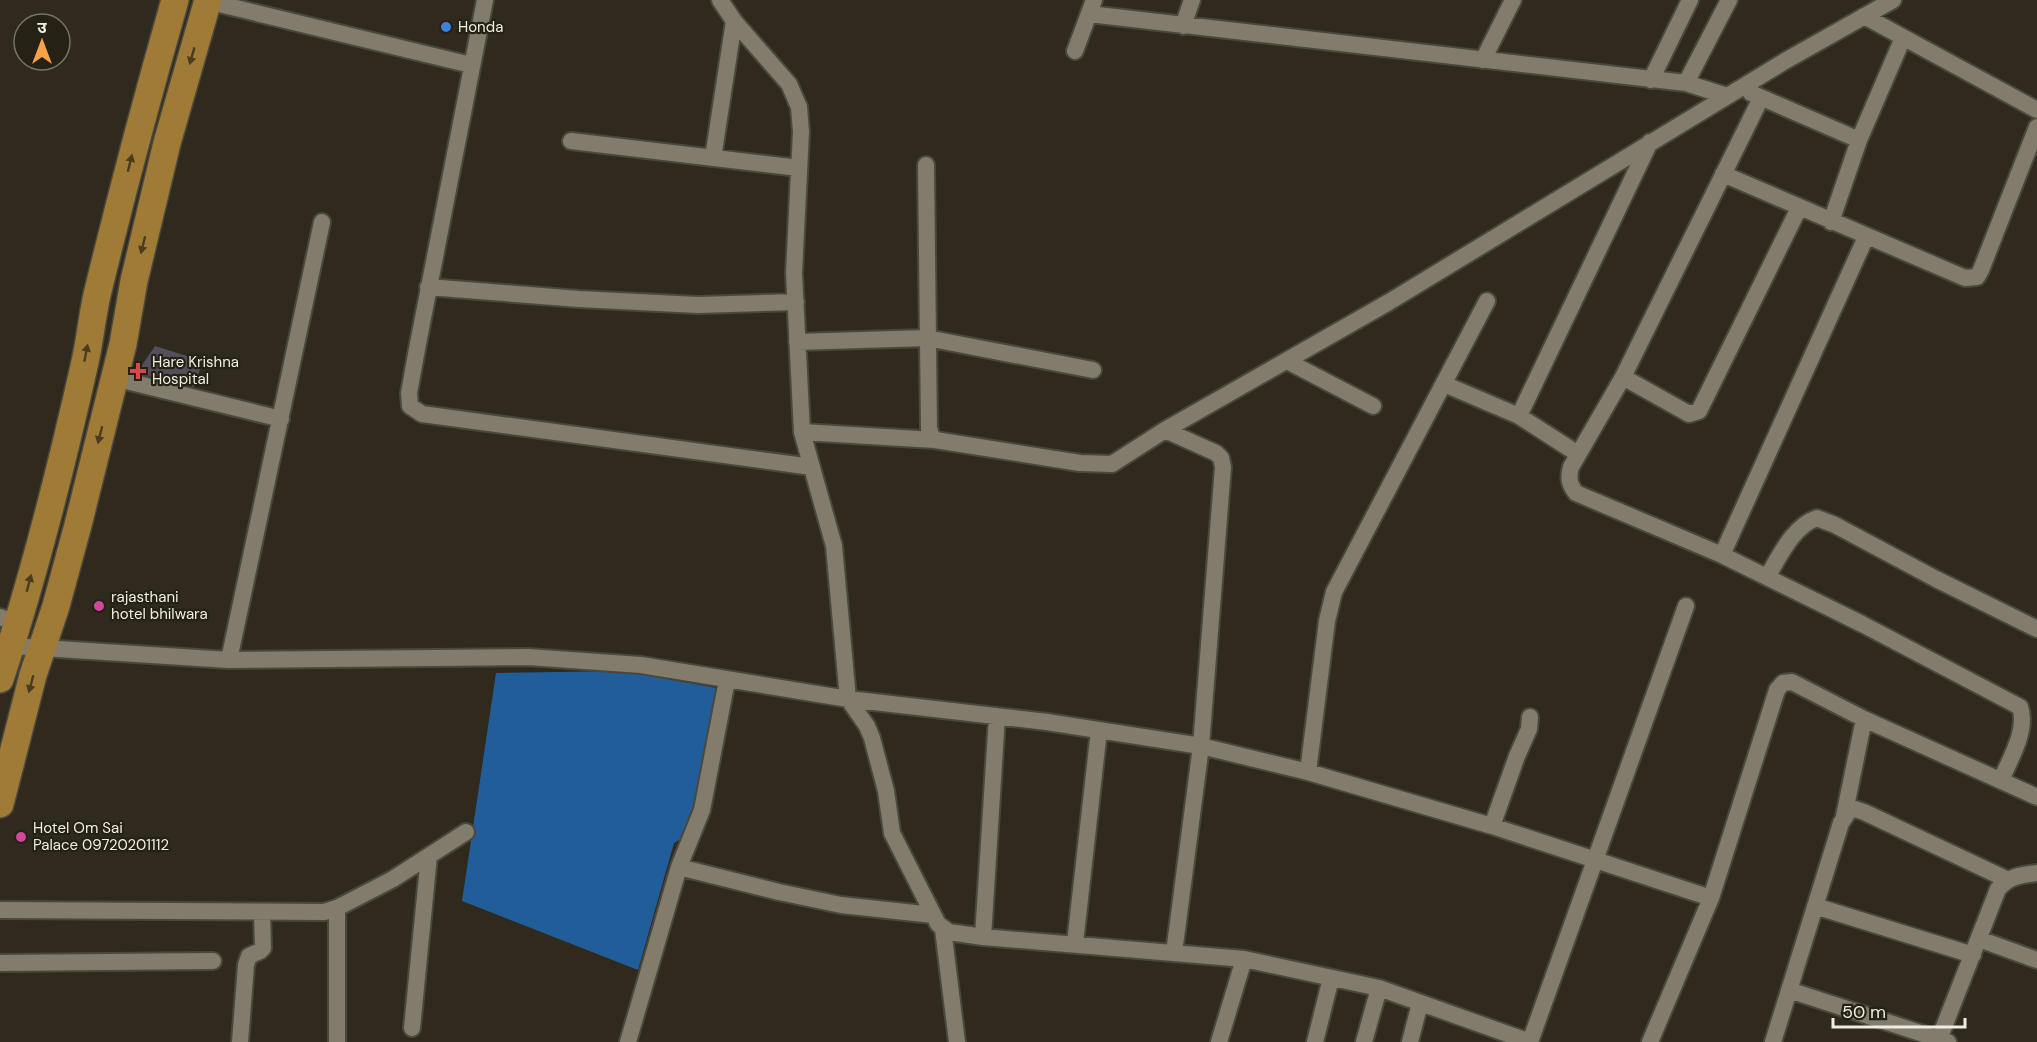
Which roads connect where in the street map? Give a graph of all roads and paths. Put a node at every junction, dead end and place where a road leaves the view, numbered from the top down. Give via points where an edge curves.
1 (175, 0) edge
2 (207, 0) edge
3 (485, 0) edge
4 (720, 0) edge
5 (1192, 0) edge
6 (1513, 0) edge
7 (1690, 0) edge
8 (1729, 0) edge
9 (1893, 0) edge
10 (1091, 7) edge
11 (1864, 16) junction
12 (734, 21) junction
13 (1183, 26) junction
14 (1903, 38) junction
15 (1075, 51) dead end
16 (1484, 60) junction
17 (471, 65) junction
18 (1651, 80) junction
19 (1686, 83) junction
20 (1733, 92) junction
21 (1761, 98) junction
22 (2037, 110) edge
23 (2037, 127) edge
24 (1859, 140) junction
25 (571, 141) dead end
26 (1650, 142) junction
27 (713, 158) junction
28 (926, 165) dead end
29 (799, 168) junction
30 (1723, 174) junction
31 (1800, 208) junction
32 (322, 222) dead end
33 (1831, 222) junction
34 (1866, 237) junction
35 (428, 287) junction
36 (1487, 301) dead end
37 (796, 302) junction
38 (927, 338) junction
39 (797, 342) junction
40 (1287, 361) junction
41 (1093, 370) dead end
42 (1623, 377) junction
43 (114, 378) junction
44 (1444, 384) junction
45 (1374, 406) dead end
46 (1519, 416) junction
47 (280, 419) junction
48 (1165, 430) junction
49 (802, 432) junction
50 (936, 440) junction
51 (1578, 454) junction
52 (812, 467) junction
53 (1722, 555) junction
54 (1767, 577) junction
55 (1686, 606) dead end
56 (10, 629) edge
57 (2037, 629) edge
58 (42, 649) junction
59 (230, 660) junction
60 (0, 679) edge
61 (727, 680) junction
62 (848, 699) junction
63 (997, 716) junction
64 (1530, 717) dead end
65 (1864, 719) junction
66 (1100, 730) junction
67 (1201, 746) junction
68 (1308, 772) junction
69 (2001, 780) junction
70 (2037, 797) edge
71 (0, 804) edge
72 (1844, 816) junction
73 (1492, 826) junction
74 (466, 832) dead end
75 (429, 856) junction
76 (1595, 860) junction
77 (679, 867) junction
78 (2037, 873) edge
79 (2006, 879) junction
80 (1711, 898) junction
81 (1815, 906) junction
82 (337, 908) junction
83 (0, 910) edge
84 (262, 912) junction
85 (938, 922) junction
86 (983, 937) junction
87 (1979, 939) junction
88 (1075, 943) junction
89 (1174, 953) junction
90 (1973, 955) junction
91 (1244, 959) junction
92 (2037, 960) edge
93 (213, 961) dead end
94 (0, 963) edge
95 (1331, 978) junction
96 (1379, 988) junction
97 (1789, 990) junction
98 (1420, 1003) junction
99 (412, 1028) dead end
100 (1942, 1041) edge
101 (240, 1042) edge
102 (337, 1042) edge
103 (628, 1042) edge
104 (957, 1042) edge
105 (1219, 1042) edge
106 (1315, 1042) edge
107 (1364, 1042) edge
108 (1410, 1042) edge
109 (1530, 1042) edge
110 (1650, 1042) edge
111 (1773, 1042) edge

56 -> 1 highway via 40,543 130,161
2 - 17 street
2 -> 43 highway via 167,143
3 - 17 street
4 - 12 street
5 - 13 street
6 - 16 street
7 - 18 street
8 - 19 street
9 - 11 street
10 - 13 street
10 - 15 street
11 - 14 street
11 - 20 street
12 - 27 street
12 - 29 street via 789,84 799,107
13 - 16 street
14 - 22 street
14 - 24 street
16 - 18 street
17 - 35 street
18 - 19 street
19 - 20 street
20 - 21 street
20 - 26 street
21 - 24 street
21 - 30 street
23 - 34 street via 1977,278 1965,278
24 - 33 street
25 - 27 street
26 - 40 street
26 - 46 street
27 - 29 street
28 - 38 street
29 - 37 street
30 - 31 street
30 - 42 street
31 - 33 street
31 - 42 street via 1699,411 1689,414
32 - 47 street
33 - 34 street
34 - 53 street
35 - 37 street via 698,305
35 - 52 street via 409,393 410,406 422,414
36 - 44 street
37 - 39 street
38 - 39 street
38 - 41 street
38 - 50 street via 929,428
39 - 49 street
40 - 45 street
40 - 48 street
42 - 51 street
43 - 47 street
43 -> 58 highway
44 - 46 street
44 - 68 street via 1334,592
46 - 51 street
47 - 59 street
48 - 50 street via 1104,465
48 - 67 street via 1216,453 1223,467
49 - 50 street
49 - 52 street
51 - 53 street via 1569,476 1576,492
52 - 62 street via 834,546
53 - 54 street
54 - 57 street via 1791,538 1808,521 1817,518
54 - 69 street via 2019,707 2022,724
55 - 76 street
56 - 58 street
56 - 60 highway
58 - 59 street
58 -> 71 highway
59 - 61 street via 528,657 641,665
61 - 62 street
61 - 77 street via 702,810
62 - 63 street
62 - 85 street via 872,738 892,832
63 - 66 street
63 - 86 street
64 - 73 street via 1529,729
65 - 69 street
65 - 72 street
65 - 80 street via 1792,682 1783,683 1777,690
66 - 67 street
66 - 88 street
67 - 68 street
67 - 89 street
68 - 73 street
69 - 70 street
72 - 79 street via 1855,809 1864,812
72 - 81 street
73 - 76 street
74 - 75 street
75 - 82 street
75 - 99 street
76 - 80 street
76 - 109 street
77 - 85 street via 778,892
77 - 103 street
78 - 79 street
79 - 87 street via 1998,889
80 - 110 street
81 - 90 street
81 - 97 street
82 - 84 street via 324,912
82 - 102 street
83 - 84 street
84 - 101 street via 263,948 249,956 246,965
85 - 86 street
85 - 104 street
86 - 88 street
87 - 90 street
87 - 92 street
88 - 89 street
89 - 91 street
90 - 100 street
91 - 95 street
91 - 105 street
93 - 94 street
95 - 96 street
95 - 106 street
96 - 98 street
96 - 107 street
97 - 100 street
97 - 111 street
98 - 108 street
98 - 109 street

